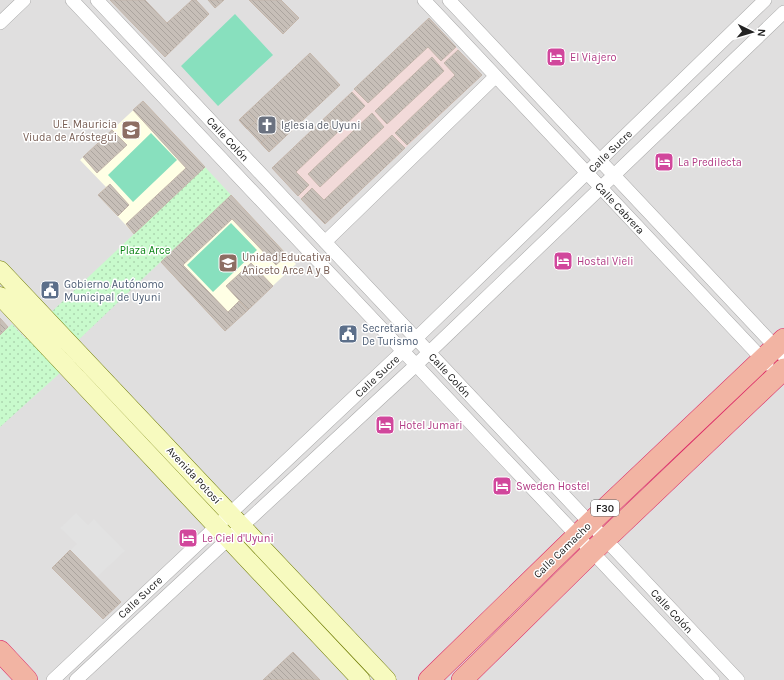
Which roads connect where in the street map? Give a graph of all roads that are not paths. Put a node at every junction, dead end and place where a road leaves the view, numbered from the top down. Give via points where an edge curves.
1 (24, 0) edge
2 (72, 0) edge
3 (97, 0) edge
4 (424, 0) edge
5 (449, 0) edge
6 (765, 0) edge
7 (770, 0) edge
8 (784, 13) edge
9 (0, 23) edge
10 (495, 77) junction
11 (601, 161) junction
12 (588, 174) junction
13 (614, 176) junction
14 (601, 188) junction
15 (325, 242) junction
16 (0, 270) edge
17 (0, 296) edge
18 (416, 339) junction
19 (777, 350) edge
20 (403, 351) junction
21 (429, 352) junction
22 (416, 365) junction
23 (782, 375) edge
24 (236, 519) junction
25 (583, 529) junction
26 (223, 532) junction
27 (599, 546) junction
28 (0, 651) edge
29 (27, 680) edge
30 (53, 680) edge
31 (76, 680) edge
32 (361, 680) edge
33 (387, 680) edge
34 (429, 680) edge
35 (462, 680) edge
36 (713, 680) edge
37 (738, 680) edge

1 - 9 street
2 - 20 street, Calle Colón
3 - 15 street, Calle Colón
4 - 10 street, Calle Cabrera
5 - 11 street, Calle Cabrera
6 - 11 street, Calle Sucre
7 - 8 street
8 - 13 street, Calle Sucre
10 - 12 street, Calle Cabrera
10 - 15 street
11 - 12 street, Calle Sucre
11 - 13 street, Calle Cabrera
12 - 14 street, Calle Cabrera
12 - 18 street, Calle Sucre
13 - 14 street, Calle Sucre
13 - 19 street, Calle Cabrera
14 - 19 street, Calle Cabrera
14 - 21 street, Calle Sucre
15 - 18 street, Calle Colón
16 - 24 main road, Avenida Potosí
17 - 26 main road, Avenida Potosí
18 - 20 street, Calle Sucre
18 - 21 street, Calle Colón
19 - 23 street, Calle Cabrera
19 - 25 highway, Calle Camacho / F30
20 - 22 street, Calle Colón
20 - 24 street, Calle Sucre
21 - 22 street, Calle Sucre
21 - 25 street, Calle Colón
22 - 24 street, Calle Sucre
22 - 25 street, Calle Colón
23 - 27 highway, Calle Camacho / F30
24 - 26 street, Calle Sucre
24 - 33 main road, Avenida Potosí
25 - 27 street, Calle Colón
25 - 27 street, Calle Colón
25 - 34 highway, Calle Camacho / F30
26 - 30 street, Calle Sucre
26 - 31 street, Calle Sucre
26 - 32 main road, Avenida Potosí
27 - 35 highway, Calle Camacho / F30
27 - 36 street, Calle Colón
27 - 37 street, Calle Colón
28 - 29 highway

